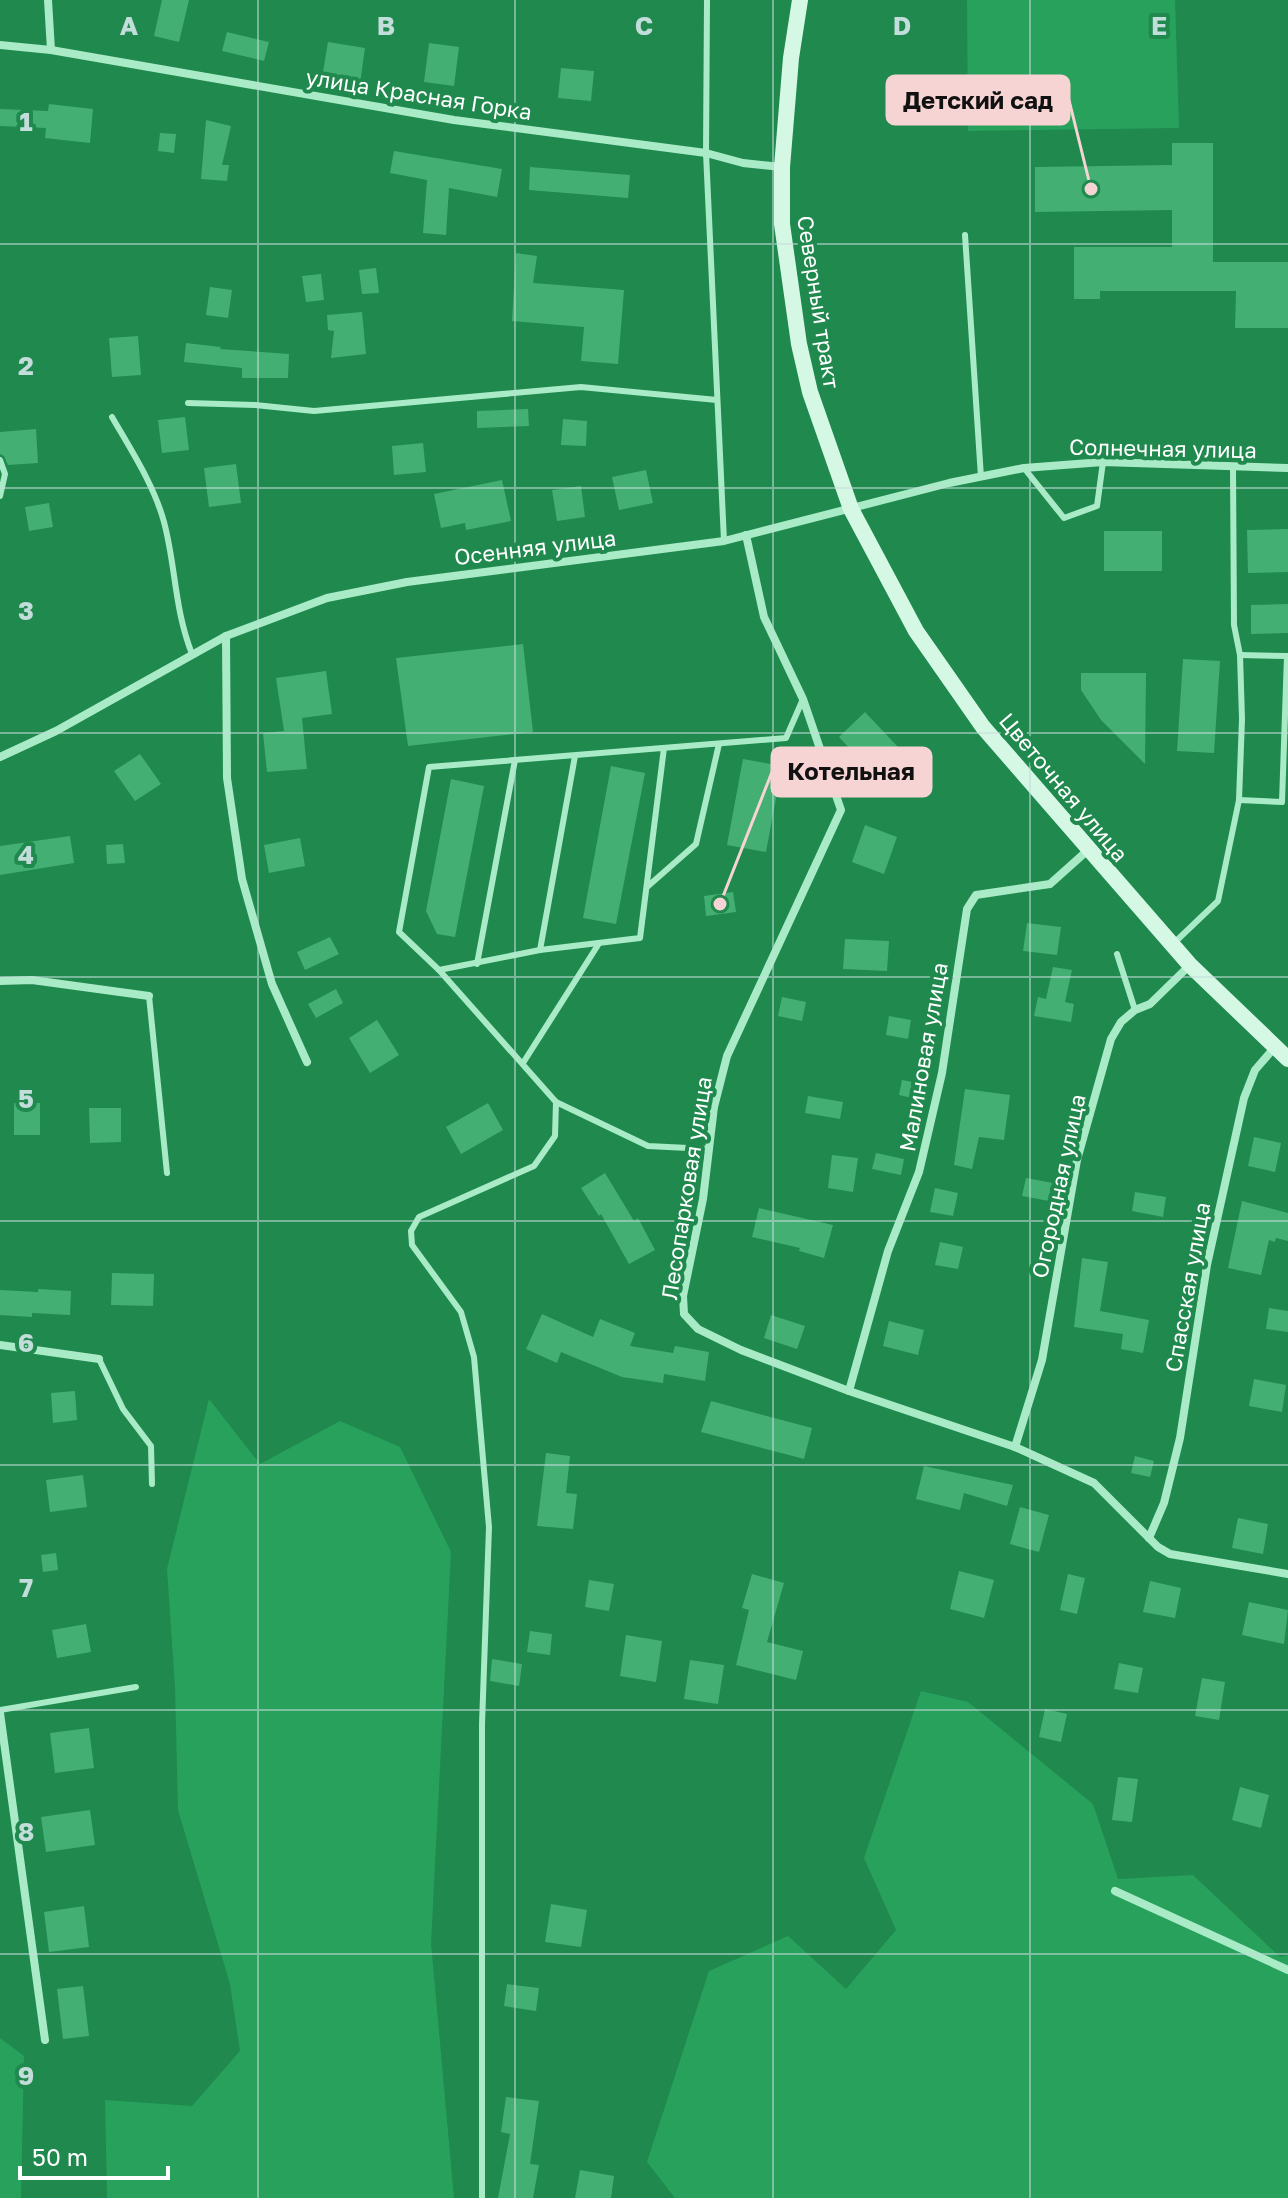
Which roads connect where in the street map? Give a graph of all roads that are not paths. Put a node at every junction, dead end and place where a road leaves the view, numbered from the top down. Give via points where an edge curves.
1 (48, 0) edge
2 (707, 0) edge
3 (800, 0) edge
4 (0, 45) edge
5 (51, 50) junction
6 (706, 153) junction
7 (782, 167) junction
8 (965, 235) dead end
9 (717, 400) junction
10 (188, 403) dead end
11 (112, 417) dead end
12 (0, 460) edge
13 (1103, 462) junction
14 (1024, 468) junction
15 (1233, 468) junction
16 (1288, 468) edge
17 (981, 477) junction
18 (0, 496) edge
19 (851, 509) junction
20 (746, 535) junction
21 (724, 541) junction
22 (226, 636) junction
23 (192, 654) junction
24 (1240, 655) junction
25 (1288, 656) edge
26 (803, 699) junction
27 (719, 744) junction
28 (664, 748) junction
29 (575, 756) junction
30 (0, 757) edge
31 (515, 760) junction
32 (1239, 800) junction
33 (1088, 850) junction
34 (647, 887) junction
35 (598, 945) junction
36 (1172, 945) junction
37 (540, 950) junction
38 (1117, 954) dead end
39 (477, 964) junction
40 (1190, 965) junction
41 (439, 970) junction
42 (0, 981) edge
43 (149, 996) joint
44 (1135, 1010) junction
45 (1274, 1048) junction
46 (1288, 1059) edge
47 (307, 1062) dead end
48 (523, 1063) junction
49 (556, 1102) junction
50 (708, 1149) junction
51 (167, 1173) dead end
52 (0, 1345) edge
53 (99, 1359) joint
54 (849, 1391) junction
55 (1015, 1447) junction
56 (152, 1484) dead end
57 (1149, 1538) junction
58 (1288, 1574) edge
59 (136, 1687) dead end
60 (0, 1712) edge
61 (1115, 1891) dead end
62 (1288, 1970) edge
63 (45, 2040) dead end
64 (482, 2198) edge

1 - 5 street
2 - 6 lane
3 - 7 main road, Северный тракт
4 - 5 street, улица Красная Горка
5 - 6 street, улица Красная Горка via 454,120
6 - 7 street, улица Красная Горка
6 - 9 lane
7 - 19 main road, Северный тракт via 782,224 799,344 825,440
8 - 17 lane
9 - 10 lane via 581,387 314,411
9 - 21 lane
11 - 23 lane via 163,521 181,626
12 - 18 lane via 5,474
13 - 14 street, Солнечная улица
13 - 14 lane via 1097,506 1064,518
13 - 15 street, Солнечная улица
14 - 17 street, Солнечная улица
15 - 16 street, Солнечная улица
15 - 24 lane via 1234,625
17 - 19 street, Солнечная улица
19 - 20 street, Осенняя улица
19 - 33 main road, Цветочная улица via 916,631 983,727
20 - 21 street, Осенняя улица
20 - 26 street, Лесопарковая улица via 764,617
21 - 22 street, Осенняя улица via 407,582 327,598
22 - 23 street, Осенняя улица
22 - 47 street via 227,778 242,879 272,984
23 - 30 street, Осенняя улица
24 - 25 lane
24 - 32 lane
25 - 32 lane via 1282,802
26 - 27 lane via 786,738
26 - 50 street, Лесопарковая улица via 841,810 727,1056
27 - 28 lane
27 - 34 lane via 696,844
28 - 29 lane
28 - 34 lane
29 - 31 lane
29 - 37 lane
31 - 39 lane
31 - 41 lane via 429,767 399,932
32 - 36 lane via 1218,901
33 - 36 main road, Цветочная улица
33 - 54 street, Малиновая улица via 1050,884 976,895 967,909 942,1073 919,1172 888,1251
34 - 35 lane via 640,938
35 - 37 lane
35 - 48 lane
36 - 40 main road, Цветочная улица
37 - 39 lane
38 - 44 lane
39 - 41 lane
40 - 44 street, Огородная улица via 1150,1004
40 - 45 main road, Цветочная улица
41 - 48 lane
42 - 43 street via 32,980
43 - 51 lane
44 - 55 street, Огородная улица via 1111,1039 1077,1160 1042,1360
45 - 46 main road, Цветочная улица
45 - 57 street, Спасская улица via 1255,1070 1244,1098 1207,1265 1180,1438
48 - 49 lane
49 - 50 lane via 648,1146
49 - 64 lane via 555,1136 534,1166 419,1217 411,1231 412,1245 461,1312 474,1357 489,1527 482,1724
50 - 54 street, Лесопарковая улица via 684,1314 698,1329 741,1350
52 - 53 street
53 - 56 lane via 123,1409 151,1446
54 - 55 street, Лесопарковая улица
55 - 57 street, Лесопарковая улица via 1094,1483
57 - 58 street, Лесопарковая улица via 1170,1554
59 - 60 lane
60 - 63 street
61 - 62 street

